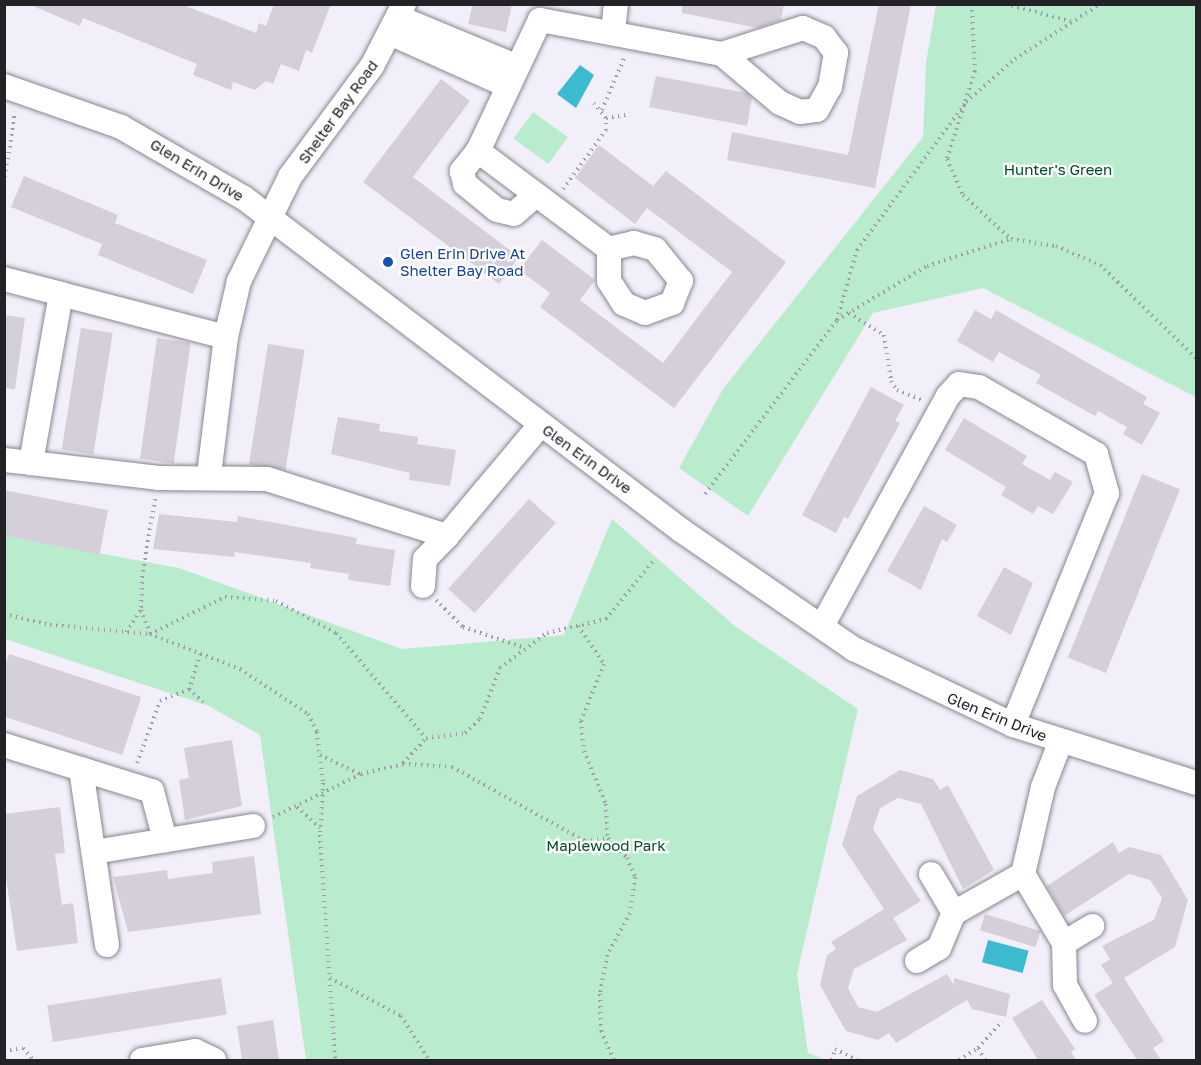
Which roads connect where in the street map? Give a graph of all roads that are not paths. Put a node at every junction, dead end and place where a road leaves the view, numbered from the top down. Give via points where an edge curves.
1 (616, 4) edge
2 (540, 12) edge
3 (399, 19) edge
4 (623, 34) junction
5 (722, 54) junction
6 (511, 76) junction
7 (11, 88) edge
8 (478, 151) junction
9 (543, 201) junction
10 (270, 218) junction
11 (609, 249) dead end
12 (4, 279) edge
13 (61, 294) junction
14 (226, 337) junction
15 (540, 424) junction
16 (4, 460) edge
17 (31, 463) junction
18 (209, 475) junction
19 (447, 536) junction
20 (423, 586) road end
21 (822, 626) junction
22 (1013, 725) junction
23 (1060, 743) junction
24 (4, 745) edge
25 (81, 769) junction
26 (1197, 783) edge
27 (253, 826) road end
28 (165, 840) junction
29 (94, 852) junction
30 (931, 874) dead end
31 (1023, 874) junction
32 (954, 913) junction
33 (1092, 926) dead end
34 (1064, 943) junction
35 (107, 945) dead end
36 (917, 961) dead end
37 (1085, 1021) dead end
38 (142, 1060) edge
39 (214, 1060) edge

1 - 4 street
2 - 4 street
2 - 6 street
3 - 6 street
3 - 10 street, Shelter Bay Road via 290,177
4 - 5 street
5 - 5 street via 780,103 800,112 817,110 831,87 836,53 824,37 803,28
6 - 8 street
7 - 10 street, Glen Erin Drive via 121,127
8 - 9 street
8 - 9 street via 462,171 465,184 497,210 514,214
9 - 11 street
10 - 14 street, Shelter Bay Road via 239,281
10 - 15 street, Glen Erin Drive
12 - 13 street
13 - 14 street
13 - 17 street
14 - 18 street, Shelter Bay Road
15 - 19 street
15 - 21 street, Glen Erin Drive
16 - 17 street
17 - 18 street via 158,477
18 - 19 street via 267,479
19 - 20 street via 425,559
21 - 22 street, Glen Erin Drive via 921,686
21 - 22 street via 942,408 959,384 979,387 1096,454 1104,470 1107,493
22 - 23 street, Glen Erin Drive
23 - 26 street, Glen Erin Drive
23 - 31 street via 1043,787
24 - 25 street
25 - 28 street via 152,791
25 - 29 street
27 - 28 street
28 - 29 street
29 - 35 street
30 - 32 street
31 - 32 street
31 - 34 street
32 - 36 street via 939,948
33 - 34 street
34 - 37 street via 1065,985
38 - 39 street via 195,1051

